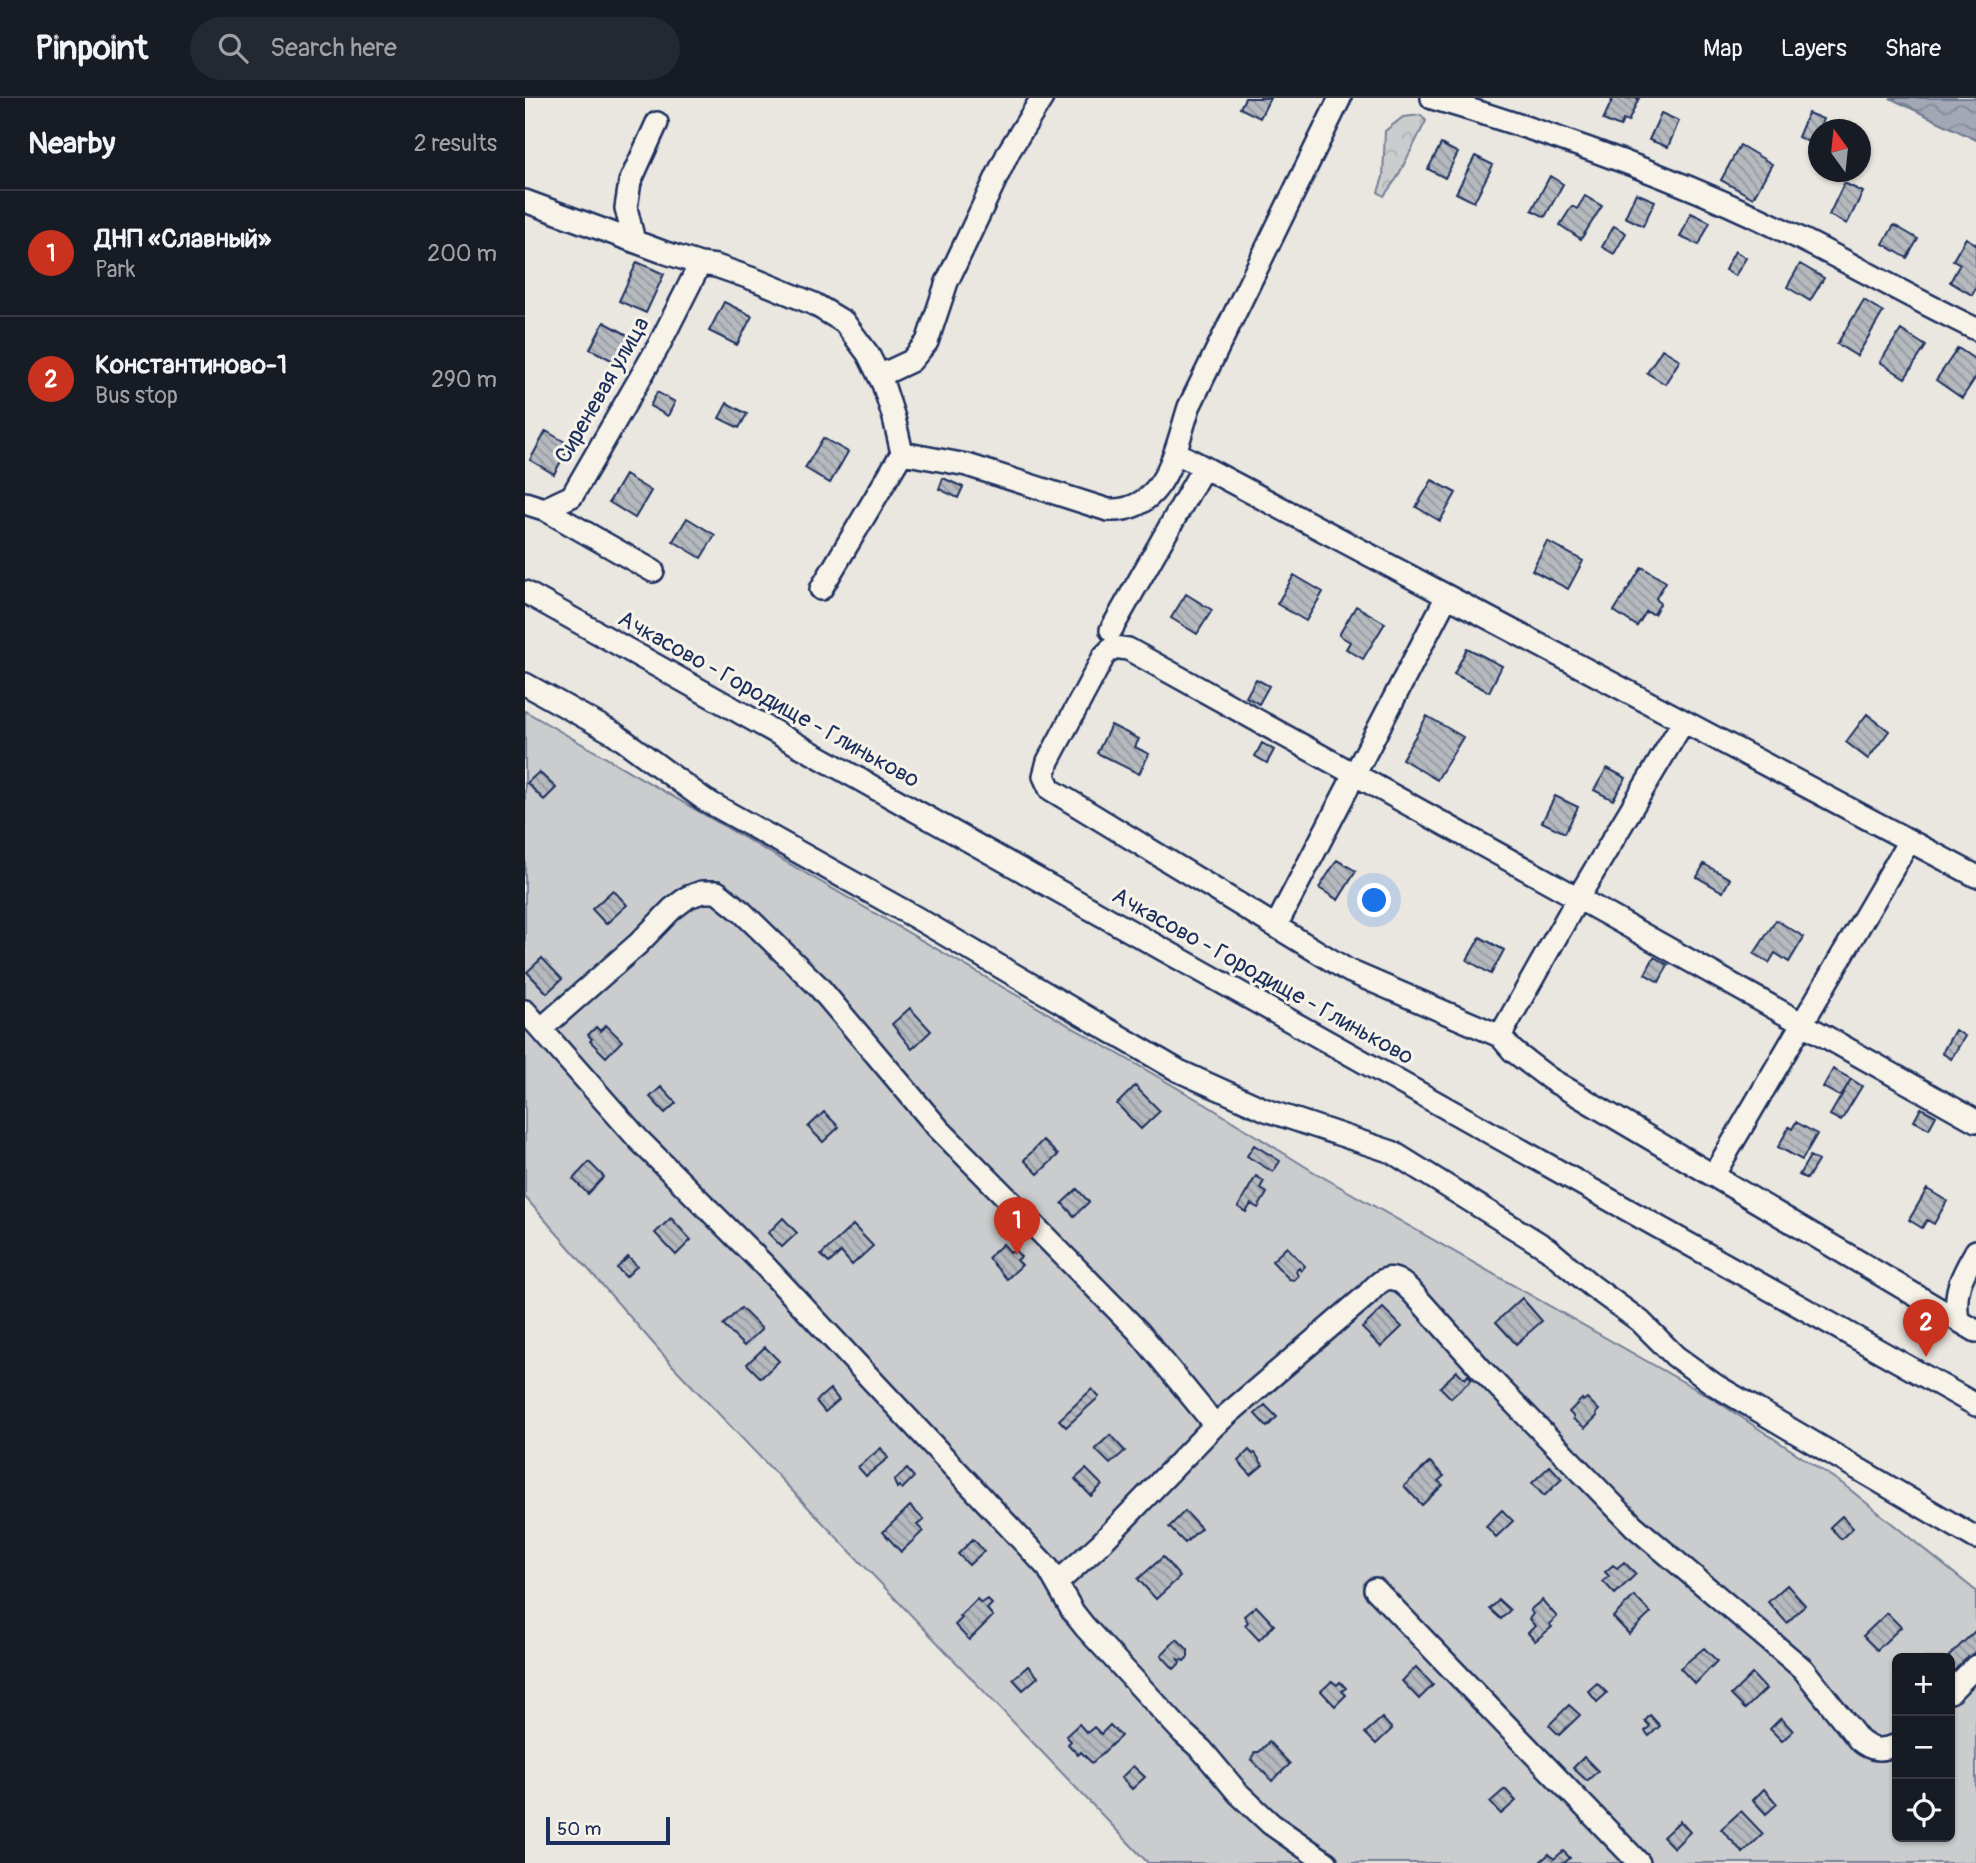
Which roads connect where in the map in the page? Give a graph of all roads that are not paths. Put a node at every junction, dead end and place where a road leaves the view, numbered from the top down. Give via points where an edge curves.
1 (1042, 98) edge
2 (1340, 98) edge
3 (1432, 98) edge
4 (657, 123) dead end
5 (525, 201) edge
6 (634, 241) junction
7 (700, 264) junction
8 (1976, 329) edge
9 (879, 376) junction
10 (1175, 452) junction
11 (902, 453) junction
12 (1203, 468) junction
13 (534, 506) edge
14 (653, 571) dead end
15 (821, 590) dead end
16 (525, 592) edge
17 (1447, 596) junction
18 (1111, 630) dead end
19 (525, 684) edge
20 (1683, 722) junction
21 (1354, 775) junction
22 (1909, 841) junction
23 (1976, 876) edge
24 (1578, 898) junction
25 (1276, 926) junction
26 (525, 1011) edge
27 (1802, 1024) junction
28 (541, 1029) junction
29 (1500, 1036) junction
30 (1976, 1121) edge
31 (1713, 1176) junction
32 (1976, 1251) edge
33 (1967, 1325) edge
34 (1976, 1405) edge
35 (1215, 1425) junction
36 (1976, 1538) edge
37 (1057, 1583) junction
38 (1375, 1589) dead end
39 (1976, 1666) edge
40 (1955, 1687) edge
41 (1892, 1747) edge
42 (1327, 1863) edge
43 (1639, 1863) edge

1 - 9 street via 1009,151 947,282 926,342 911,361
2 - 10 street via 1189,407
3 - 8 street via 1524,125 1689,188 1790,233
4 - 6 street via 630,182 626,208
5 - 6 street
6 - 7 street
7 - 9 street via 755,280 844,322
7 - 13 street, Сиреневая улица via 572,496
9 - 11 street
10 - 11 street via 1162,484 1143,502 1124,511 1108,510 967,464
10 - 12 street
11 - 15 street
12 - 17 street
12 - 18 street
13 - 14 street
16 - 34 street, Ачкасово - Городище - Глиньково
17 - 20 street
17 - 21 street
19 - 36 street via 615,734 705,800 1178,1071 1266,1110 1392,1152 1548,1249 1715,1385
20 - 22 street
20 - 24 street
21 - 24 street
21 - 25 street
21 - 25 street via 1128,649 1112,647 1048,761 1045,776 1051,789
22 - 23 street
22 - 27 street
24 - 27 street
24 - 29 street
25 - 29 street via 1349,971
26 - 28 street
27 - 30 street
27 - 31 street
28 - 35 street via 672,909 688,897 717,892 818,986 938,1128 1138,1331
28 - 37 street via 639,1140 764,1265 1048,1568
29 - 31 street via 1550,1079
31 - 33 street
32 - 33 street via 1955,1300
35 - 37 street
35 - 41 street via 1377,1283 1388,1278 1400,1280 1634,1526 1803,1669 1859,1740 1870,1749
37 - 42 street via 1085,1627 1238,1793 1271,1824
38 - 43 street
39 - 40 street

